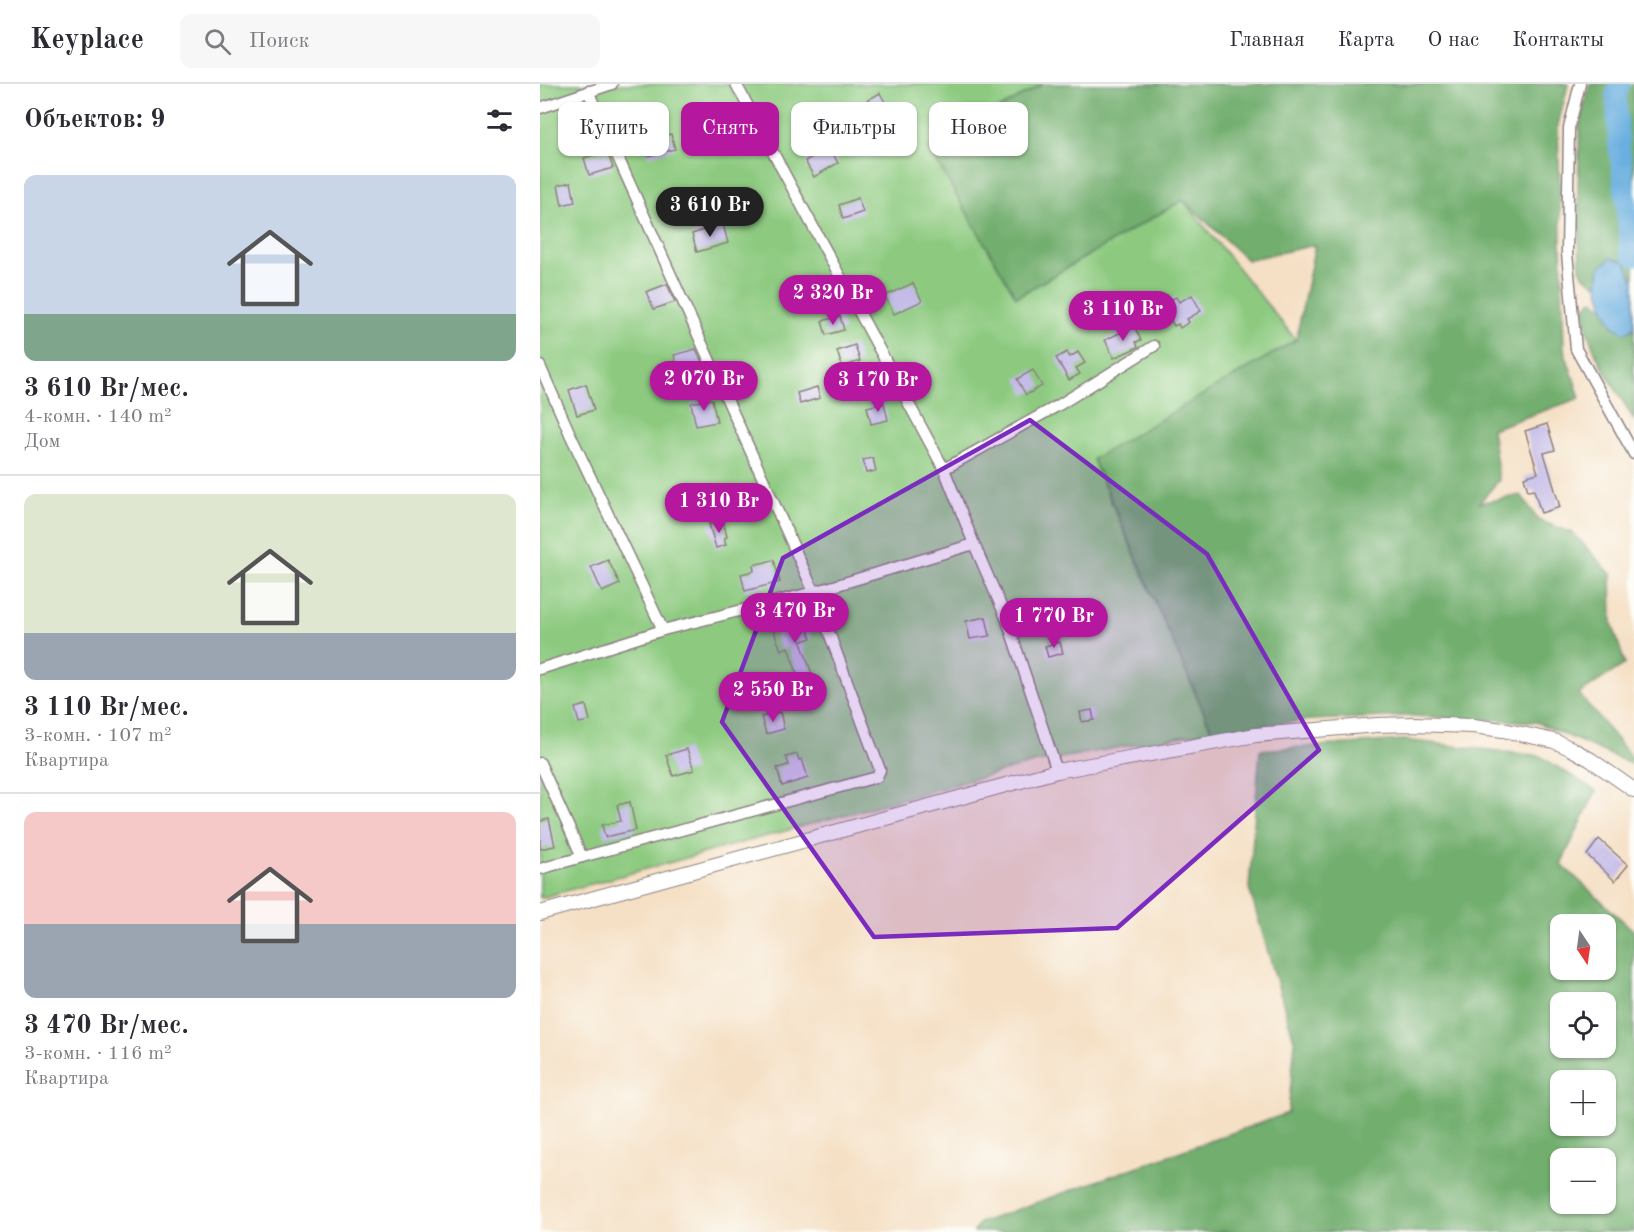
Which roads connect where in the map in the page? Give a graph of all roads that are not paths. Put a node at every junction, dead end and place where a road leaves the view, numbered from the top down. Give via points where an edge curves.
1 (612, 84) edge
2 (736, 84) edge
3 (1580, 84) edge
4 (588, 91) junction
5 (540, 108) edge
6 (1154, 346) dead end
7 (540, 366) edge
8 (1634, 454) edge
9 (944, 469) junction
10 (974, 544) junction
11 (814, 592) junction
12 (663, 630) junction
13 (540, 669) edge
14 (540, 763) edge
15 (1057, 771) junction
16 (1634, 790) edge
17 (582, 857) junction
18 (540, 869) edge
19 (540, 914) edge

1 - 4 street
2 - 9 street
3 - 8 street via 1569,128 1567,253 1576,349
4 - 5 street
4 - 11 street
6 - 9 street
7 - 12 street
9 - 10 street
10 - 11 street
10 - 15 street via 1007,620
11 - 12 street
11 - 17 street via 877,760 877,777
12 - 13 street
14 - 17 street
15 - 16 street via 1256,735 1413,724 1473,726 1554,741 1591,760
15 - 19 street
17 - 18 street

